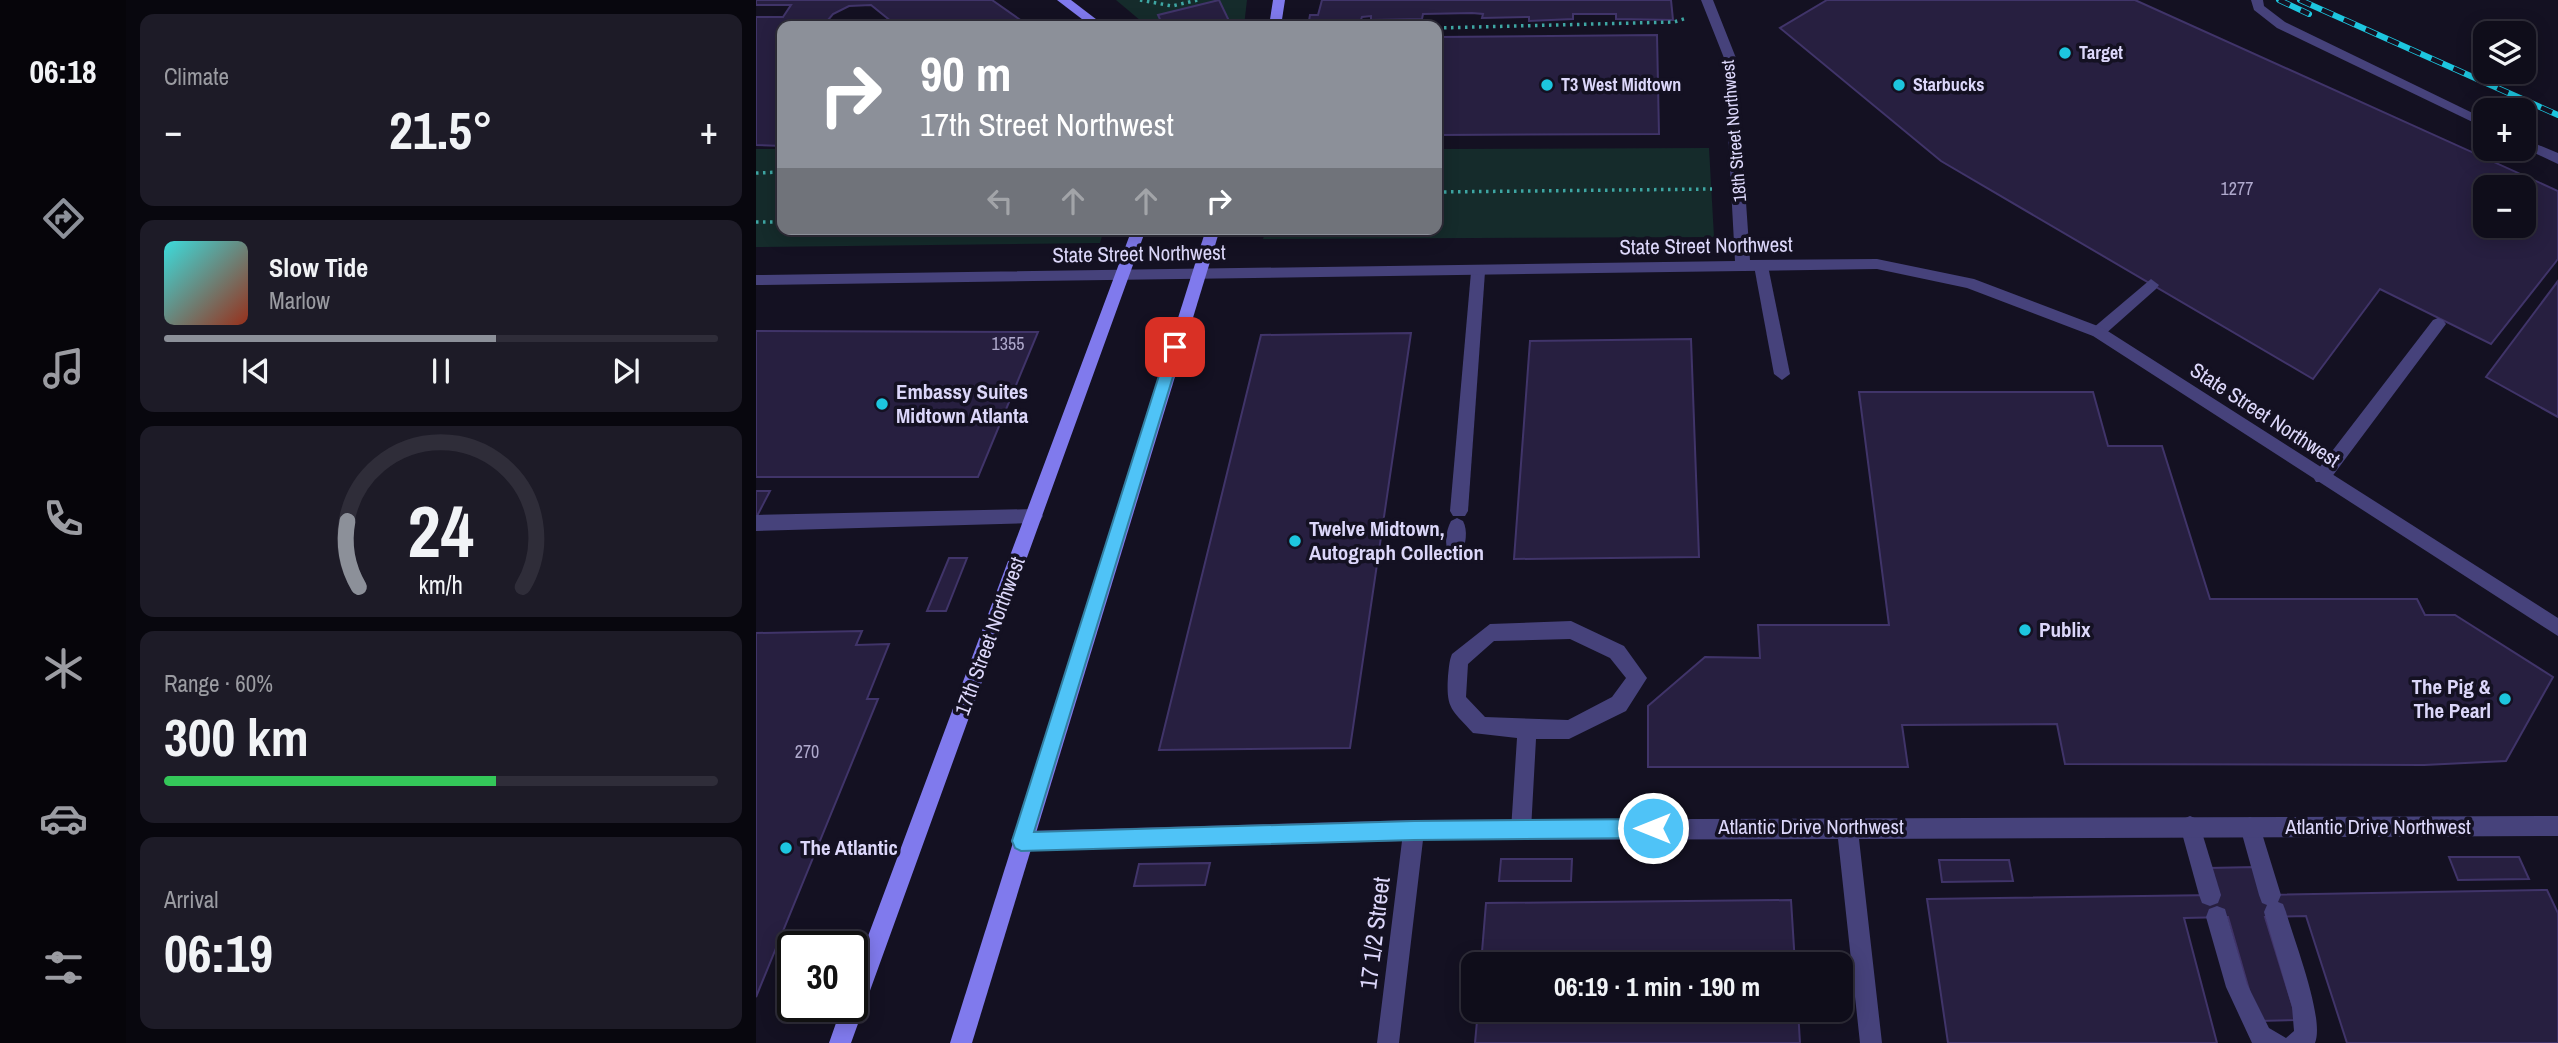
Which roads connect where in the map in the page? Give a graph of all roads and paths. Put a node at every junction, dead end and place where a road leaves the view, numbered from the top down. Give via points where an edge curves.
1 (1063, 0) edge
2 (1140, 0) edge
3 (1198, 0) edge
4 (1279, 0) edge
5 (1707, 0) edge
6 (2258, 0) edge
7 (1699, 15) dead end
8 (1092, 21) edge
9 (1276, 21) edge
10 (1442, 28) edge
11 (2473, 118) edge
12 (2536, 149) edge
13 (2558, 159) edge
14 (777, 172) edge
15 (756, 173) edge
16 (1739, 188) junction
17 (1442, 192) edge
18 (756, 222) edge
19 (777, 222) edge
20 (1137, 235) edge
21 (1211, 235) edge
22 (1761, 266) junction
23 (1743, 267) junction
24 (1478, 272) junction
25 (1198, 274) junction
26 (1123, 276) junction
27 (756, 280) edge
28 (2151, 285) dead end
29 (2438, 324) dead end
30 (2098, 332) junction
31 (1782, 374) dead end
32 (2322, 477) junction
33 (1034, 516) junction
34 (756, 523) edge
35 (1455, 549) dead end
36 (2558, 628) edge
37 (1527, 729) junction
38 (2190, 826) junction
39 (2558, 826) edge
40 (1847, 827) junction
41 (2250, 827) junction
42 (1414, 830) junction
43 (1521, 830) junction
44 (1021, 841) junction
45 (2210, 895) dead end
46 (2217, 917) dead end
47 (840, 1043) edge
48 (961, 1043) edge
49 (1388, 1043) edge
50 (1871, 1043) edge
51 (2277, 1043) edge
52 (2296, 1043) edge

1 - 8 main road
2 - 3 path via 1172,6
4 - 9 main road
5 - 16 street, 18th Street Northwest via 1730,58
6 - 11 street via 2258,7 2281,26
7 - 10 path via 1674,22
12 - 13 street
14 - 15 path
16 - 17 path
16 - 23 street, 18th Street Northwest
18 - 19 path
20 - 26 main road, 17th Street Northwest
21 - 25 main road
22 - 23 street, State Street Northwest
22 - 30 street, State Street Northwest via 1877,264 1969,283
22 - 31 street
23 - 24 street, State Street Northwest
24 - 25 street, State Street Northwest
24 - 35 street
25 - 26 street, State Street Northwest
25 - 44 main road
26 - 27 street, State Street Northwest
26 - 33 main road, 17th Street Northwest
28 - 30 street
29 - 32 street
30 - 32 street, State Street Northwest
32 - 36 street, State Street Northwest
33 - 34 street
33 - 47 main road, 17th Street Northwest
37 - 37 street via 1569,730 1619,704 1637,678 1617,652 1571,630 1490,633 1459,660 1456,700 1480,726
37 - 43 street
38 - 40 street, Atlantic Drive Northwest
38 - 41 street, Atlantic Drive Northwest
38 - 45 street
39 - 41 street, Atlantic Drive Northwest
40 - 43 street, Atlantic Drive Northwest
40 - 50 street
41 - 52 street via 2303,1007 2306,1036
42 - 43 street, Atlantic Drive Northwest
42 - 44 street, Atlantic Drive Northwest
42 - 49 street, 17 1/2 Street
44 - 48 main road
46 - 51 street via 2237,987 2261,1036

